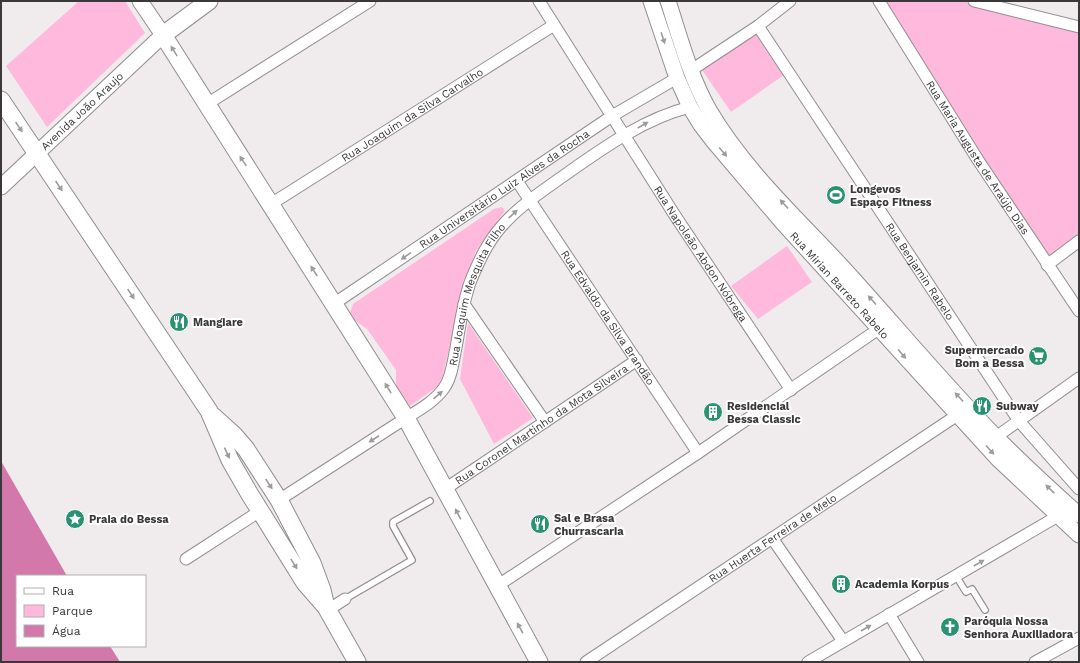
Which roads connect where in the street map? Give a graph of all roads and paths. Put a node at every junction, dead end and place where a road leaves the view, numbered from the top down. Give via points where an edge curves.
1 (140, 1) edge
2 (209, 1) edge
3 (370, 1) edge
4 (539, 1) edge
5 (651, 1) edge
6 (668, 1) edge
7 (790, 1) edge
8 (879, 1) edge
9 (974, 1) edge
10 (554, 25) junction
11 (758, 26) junction
12 (1079, 27) edge
13 (163, 35) junction
14 (690, 70) junction
15 (677, 78) junction
16 (1, 100) edge
17 (207, 104) junction
18 (690, 107) junction
19 (612, 116) junction
20 (624, 136) junction
21 (37, 153) junction
22 (517, 181) junction
23 (1, 187) edge
24 (530, 200) junction
25 (271, 204) junction
26 (1079, 241) edge
27 (1047, 265) junction
28 (335, 303) junction
29 (464, 304) junction
30 (1079, 311) edge
31 (880, 328) junction
32 (637, 360) junction
33 (1079, 378) edge
34 (791, 390) junction
35 (209, 411) junction
36 (958, 414) junction
37 (406, 418) junction
38 (1019, 421) junction
39 (546, 422) junction
40 (996, 437) junction
41 (698, 453) junction
42 (445, 489) junction
43 (1079, 489) edge
44 (279, 500) junction
45 (430, 501) dead end
46 (260, 511) junction
47 (1058, 516) junction
48 (1079, 516) edge
49 (1079, 536) edge
50 (772, 538) junction
51 (186, 559) dead end
52 (956, 576) junction
53 (497, 586) junction
54 (345, 599) joint
55 (327, 608) junction
56 (985, 610) dead end
57 (889, 614) junction
58 (1079, 638) edge
59 (843, 641) junction
60 (357, 662) edge
61 (539, 662) edge
62 (586, 662) edge
63 (808, 662) edge
64 (918, 662) edge
65 (1035, 662) edge

1 - 13 main road
2 - 13 main road
3 - 17 street
4 - 10 street, Rua Napoleão Abdon Nóbrega
5 -> 15 main road, Rua Mirian Barreto Rabelo
6 - 14 main road, Rua Mirian Barreto Rabelo
7 - 11 street
8 - 27 street, Rua Maria Augusta de Araújo Dias
9 - 12 street
10 - 19 street, Rua Napoleão Abdon Nóbrega
10 - 25 street, Rua Joaquim da Silva Carvalho
11 - 14 street
11 - 38 street, Rua Benjamin Rabelo
17 -> 13 main road
13 - 21 main road, Avenida João Araujo
40 -> 14 main road, Rua Mirian Barreto Rabelo via 733,146 710,112
15 - 18 main road, Rua Mirian Barreto Rabelo
15 - 19 street, Rua Universitário Luiz Alves da Rocha
16 -> 21 main road
25 -> 17 main road
20 -> 18 street, Rua Joaquim Mesquita Filho via 671,112
18 -> 31 main road, Rua Mirian Barreto Rabelo via 732,164
19 - 20 street, Rua Napoleão Abdon Nóbrega
19 - 22 street, Rua Universitário Luiz Alves da Rocha
20 - 24 street, Rua Joaquim Mesquita Filho
20 - 34 street, Rua Napoleão Abdon Nóbrega
21 - 23 main road, Avenida João Araujo
21 -> 35 main road
22 - 24 street, Rua Edvaldo da Silva Brandão
22 -> 28 street, Rua Universitário Luiz Alves da Rocha
29 -> 24 street, Rua Joaquim Mesquita Filho via 477,267 491,240 512,215
24 - 32 street, Rua Edvaldo da Silva Brandão
28 -> 25 main road
26 - 27 street
27 - 30 street, Rua Maria Augusta de Araújo Dias
37 -> 28 main road
37 -> 29 street, Rua Joaquim Mesquita Filho via 435,397 448,383
29 - 39 street
31 - 34 street
31 -> 36 main road, Rua Mirian Barreto Rabelo
32 - 39 street, Rua Coronel Martinho da Mota Silveira
32 - 41 street, Rua Edvaldo da Silva Brandão
33 - 38 street
34 - 41 street
35 -> 44 main road via 246,449
35 -> 46 main road via 230,460
36 -> 47 main road, Rua Mirian Barreto Rabelo via 998,459
36 - 50 street, Rua Huerta Ferreira de Melo
37 - 42 main road
37 -> 44 street, Rua Joaquim Mesquita Filho
38 - 40 street
38 - 43 street, Rua Benjamin Rabelo
39 - 42 street, Rua Coronel Martinho da Mota Silveira
48 -> 40 main road, Rua Mirian Barreto Rabelo
41 - 53 street
53 -> 42 main road
44 - 55 main road via 317,576
45 - 54 lane via 393,522 412,560
46 - 51 street
46 -> 55 main road via 306,583
47 - 49 main road, Rua Mirian Barreto Rabelo
52 -> 47 street
50 - 59 street
50 - 62 street, Rua Huerta Ferreira de Melo
52 - 56 lane via 966,592 972,589
52 - 57 street
61 -> 53 main road
54 - 55 street
55 - 60 main road
59 -> 57 street
57 - 64 street
58 - 65 street
59 - 63 street

